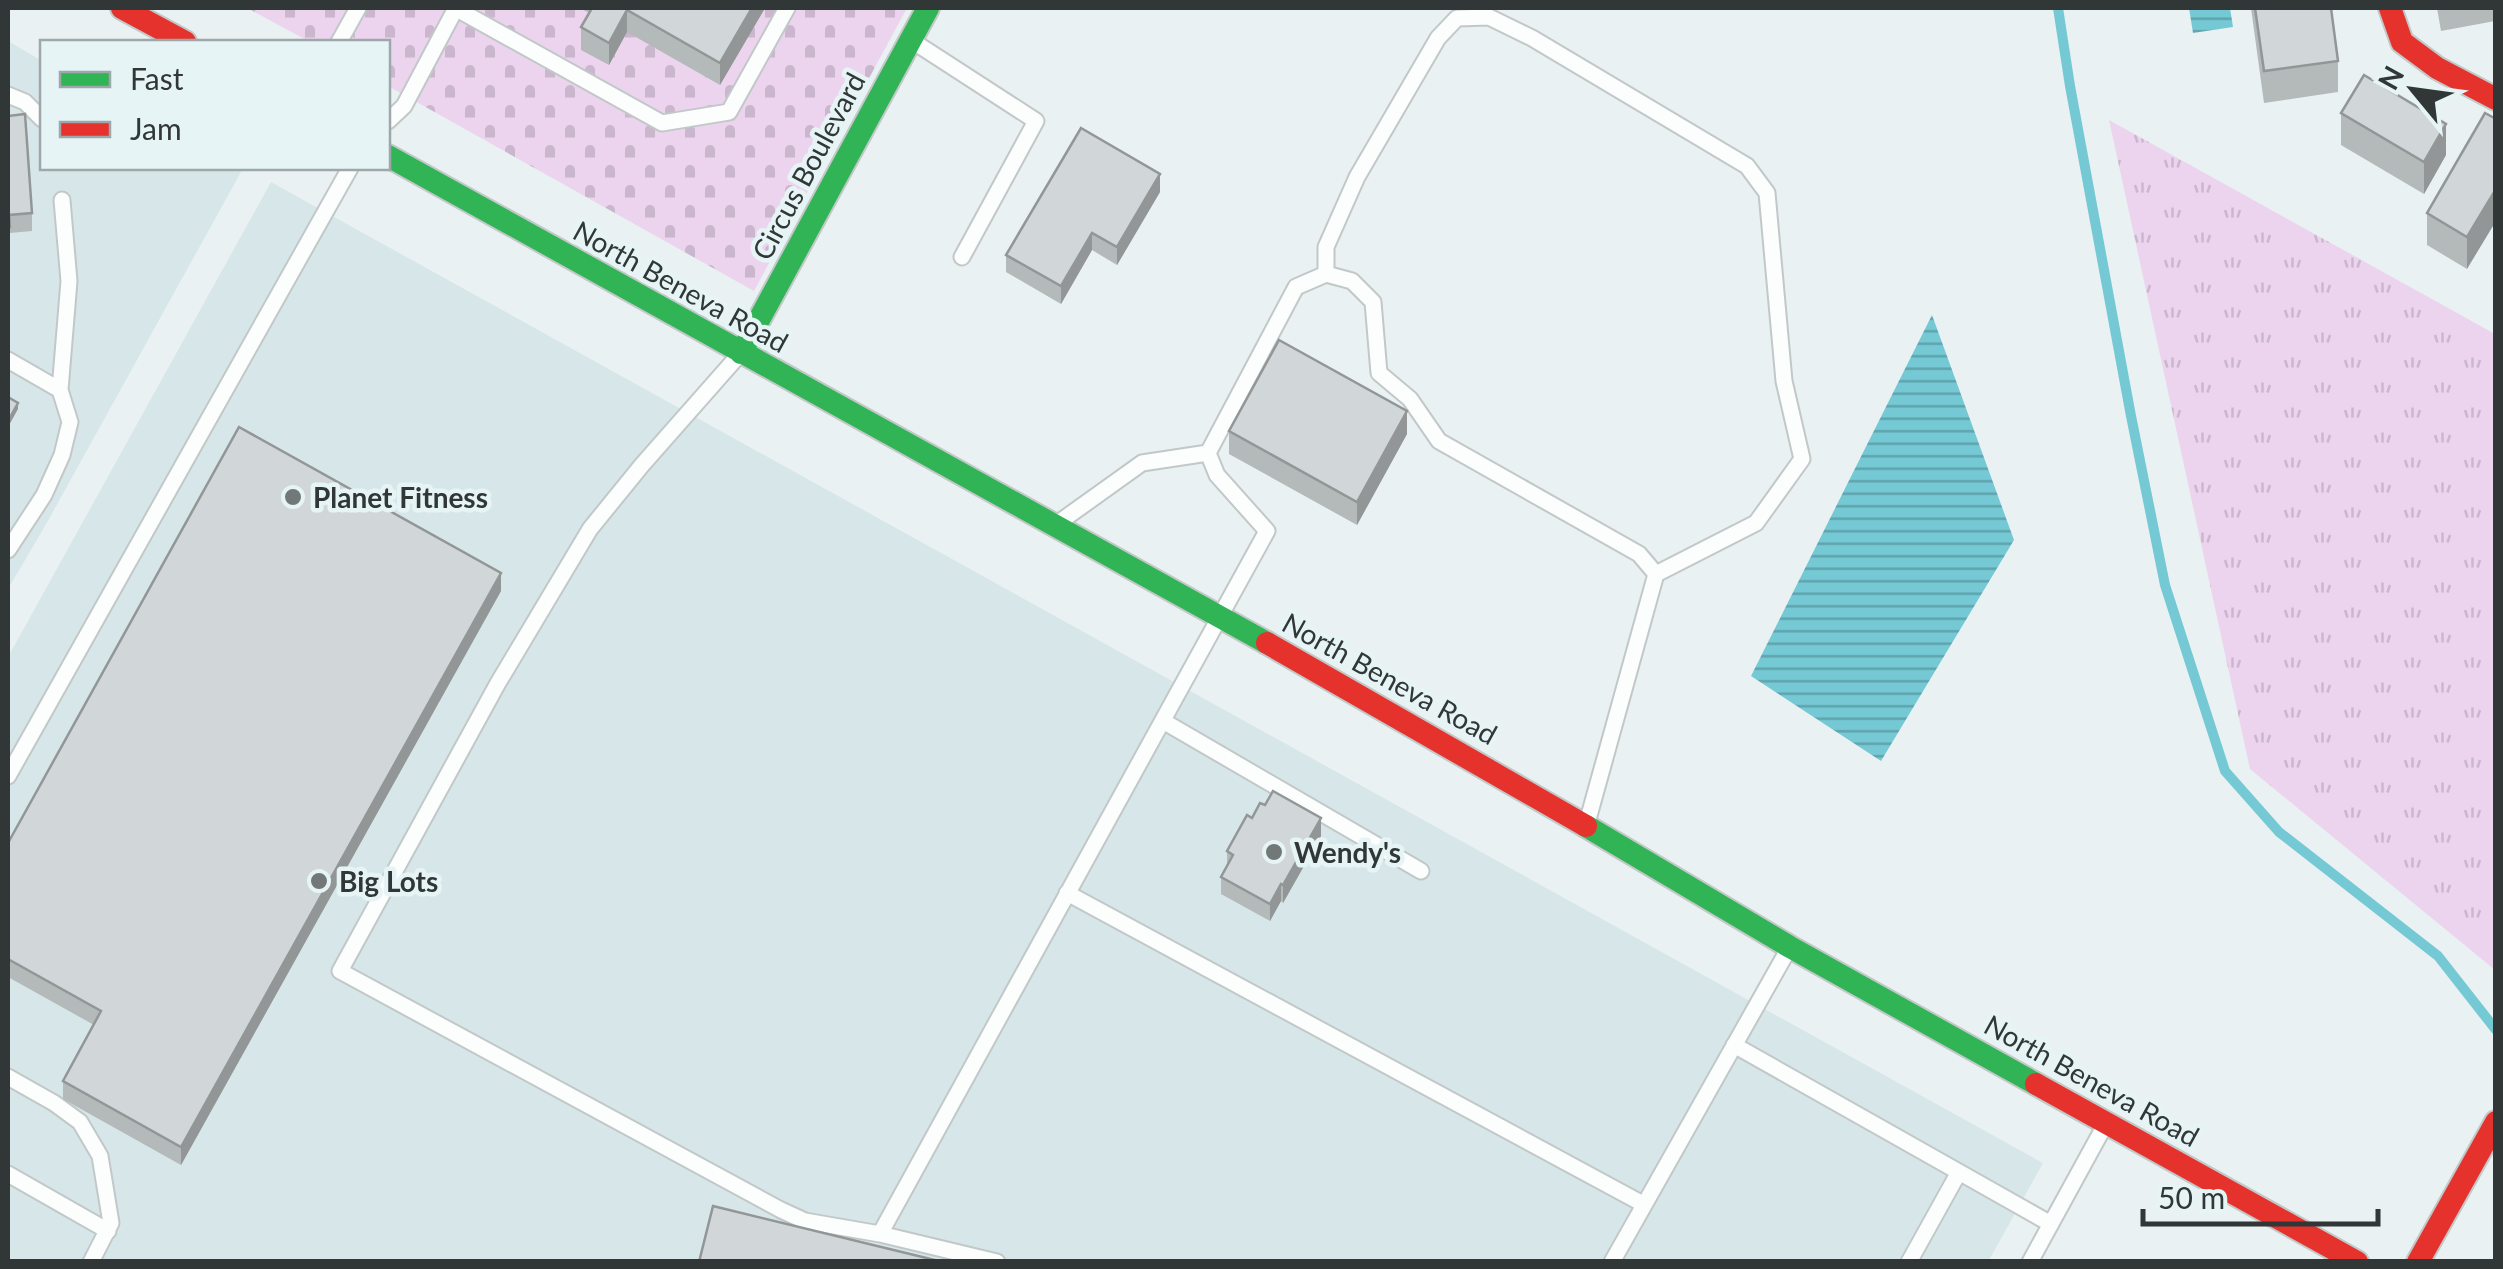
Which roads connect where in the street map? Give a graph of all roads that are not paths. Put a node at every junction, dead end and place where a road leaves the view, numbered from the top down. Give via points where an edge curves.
1 (122, 8) edge
2 (358, 8) edge
3 (455, 8) edge
4 (787, 8) edge
5 (928, 8) edge
6 (2390, 8) edge
7 (1452, 12) edge
8 (181, 40) edge
9 (341, 40) edge
10 (911, 40) junction
11 (8, 96) edge
12 (2496, 98) edge
13 (40, 117) edge
14 (390, 119) edge
15 (390, 157) edge
16 (349, 170) edge
17 (62, 200) dead end
18 (962, 256) dead end
19 (1326, 274) junction
20 (741, 353) junction
21 (8, 360) edge
22 (60, 390) junction
23 (1208, 453) junction
24 (1054, 526) junction
25 (8, 550) edge
26 (1656, 574) junction
27 (1221, 618) junction
28 (1163, 721) junction
29 (8, 776) edge
30 (1586, 826) junction
31 (1420, 871) dead end
32 (1067, 893) junction
33 (1790, 947) junction
34 (1734, 1045) junction
35 (8, 1077) edge
36 (2107, 1122) junction
37 (2496, 1122) edge
38 (1960, 1172) junction
39 (8, 1174) edge
40 (1643, 1204) junction
41 (2051, 1224) junction
42 (108, 1230) junction
43 (880, 1234) junction
44 (91, 1262) edge
45 (997, 1262) edge
46 (1612, 1262) edge
47 (1908, 1262) edge
48 (2030, 1262) edge
49 (2357, 1262) edge
50 (2418, 1262) edge

1 - 8 main road
2 - 9 lane
3 - 4 lane via 662,122 729,112
3 - 14 lane via 404,106
5 - 10 main road, Circus Boulevard
6 - 12 main road via 2402,42
7 - 19 lane via 1356,177 1326,247
7 - 26 lane via 1489,17 1532,38 1747,166 1767,193 1784,381 1802,459 1756,523
10 - 18 lane via 1036,121
10 - 20 main road, Circus Boulevard
11 - 13 lane
15 - 20 main road, North Beneva Road
16 - 29 lane
17 - 22 lane via 69,282
19 - 23 lane via 1296,287
19 - 26 lane via 1352,281 1372,302 1378,373 1410,398 1440,441 1638,554
20 - 24 main road, North Beneva Road
20 - 43 lane via 590,529 340,971 781,1210
21 - 22 lane
22 - 25 lane via 70,422 62,456
23 - 24 lane via 1142,463
23 - 27 lane via 1217,474 1267,531
24 - 27 main road, North Beneva Road
26 - 30 lane
27 - 28 lane
27 - 30 main road, North Beneva Road
28 - 31 lane
28 - 32 lane
30 - 33 main road, North Beneva Road
32 - 40 lane
32 - 43 lane
33 - 34 lane
33 - 36 main road, North Beneva Road
34 - 38 lane
34 - 40 lane
35 - 42 lane via 80,1122 100,1156
36 - 41 lane
36 - 49 main road, North Beneva Road
37 - 50 main road
38 - 41 lane
38 - 47 lane
39 - 42 lane
40 - 46 lane
41 - 48 lane
42 - 44 lane
43 - 45 lane

